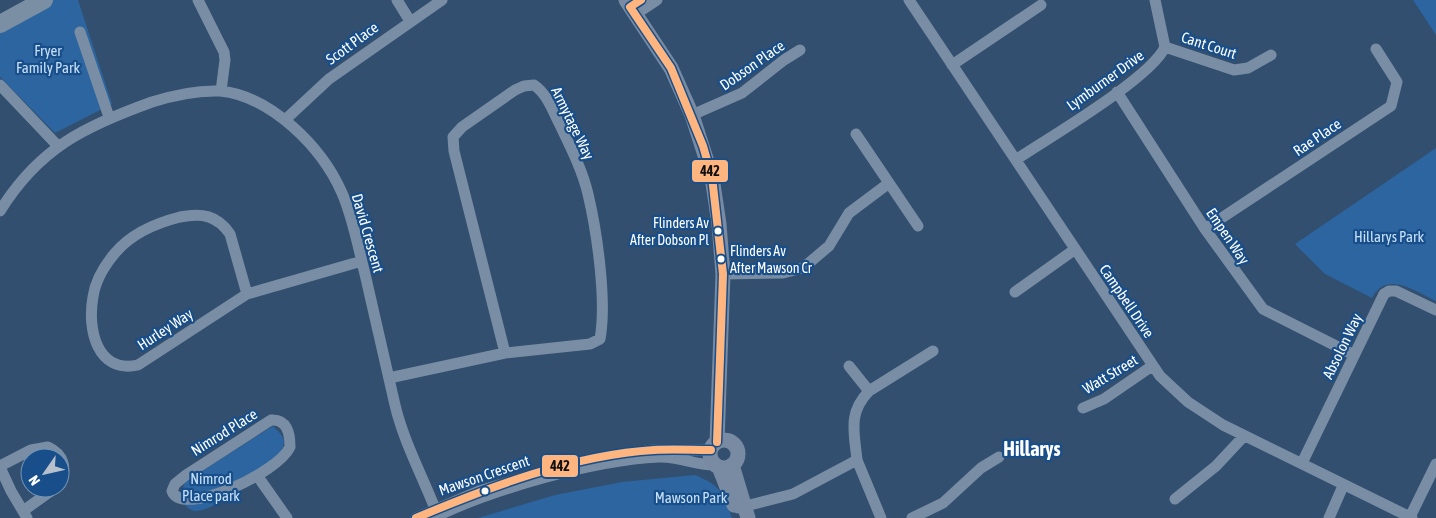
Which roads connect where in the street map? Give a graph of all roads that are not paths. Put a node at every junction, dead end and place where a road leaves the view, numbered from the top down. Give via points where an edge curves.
1 (44, 0) edge
2 (198, 0) edge
3 (397, 0) edge
4 (442, 0) edge
5 (657, 0) edge
6 (909, 0) edge
7 (1155, 0) edge
8 (30, 4) edge
9 (636, 4) edge
10 (1041, 5) dead end
11 (410, 21) junction
12 (0, 24) edge
13 (80, 32) dead end
14 (1165, 47) junction
15 (1376, 49) dead end
16 (800, 50) dead end
17 (1271, 55) dead end
18 (952, 64) junction
19 (0, 86) edge
20 (221, 92) junction
21 (1117, 92) junction
22 (696, 114) junction
23 (110, 117) junction
24 (286, 119) junction
25 (856, 134) dead end
26 (57, 145) junction
27 (1017, 159) junction
28 (889, 183) junction
29 (0, 210) edge
30 (918, 226) dead end
31 (1205, 229) junction
32 (1074, 250) junction
33 (362, 261) junction
34 (727, 274) junction
35 (1015, 292) dead end
36 (247, 294) junction
37 (1436, 310) edge
38 (933, 351) dead end
39 (505, 353) junction
40 (1354, 355) junction
41 (849, 366) dead end
42 (1152, 366) junction
43 (389, 378) junction
44 (869, 390) junction
45 (1084, 408) dead end
46 (1244, 436) junction
47 (721, 455) junction
48 (20, 456) edge
49 (999, 457) dead end
50 (857, 460) junction
51 (1302, 464) junction
52 (1436, 464) edge
53 (0, 467) edge
54 (261, 481) junction
55 (1343, 486) junction
56 (43, 498) edge
57 (1175, 499) dead end
58 (225, 504) dead end
59 (184, 511) dead end
60 (742, 513) edge
61 (25, 514) edge
62 (436, 514) edge
63 (1411, 517) edge
64 (287, 518) edge
65 (416, 518) edge
66 (881, 518) edge
67 (912, 518) edge
68 (1329, 518) edge

1 - 8 highway
2 - 20 street via 224,52
3 - 11 street
4 - 11 street, Scott Place
5 - 9 street
6 - 18 street, Campbell Drive
7 - 14 street
8 - 12 highway
9 - 22 main road
10 - 18 street
11 - 24 street, Scott Place via 329,79
13 - 23 street
14 - 17 street, Cant Court via 1234,70 1248,68
14 - 21 street, Lymburner Drive via 1156,62
15 - 31 street, Rae Place via 1397,82 1391,106
16 - 22 street, Dobson Place via 742,94
18 - 27 street, Campbell Drive
19 - 26 street
20 - 23 street, David Crescent via 175,95
20 - 24 street, David Crescent via 246,98
21 - 27 street, Lymburner Drive
21 - 31 street, Empen Way
22 - 34 main road via 712,177
23 - 26 street, David Crescent
24 - 33 street, David Crescent via 317,152 333,175
25 - 28 street
26 - 29 street, David Crescent via 26,174
27 - 32 street, Campbell Drive
28 - 30 street
28 - 34 street via 849,213 829,246 803,268 783,273
31 - 40 street, Empen Way via 1263,309
32 - 35 street
32 - 42 street, Campbell Drive
33 - 36 street, Hurley Way
33 - 43 street, David Crescent
34 - 47 main road
36 - 36 street, Hurley Way via 230,234 224,226 200,214 173,219 138,233 106,266 93,295 93,332 99,349 112,362 120,366 138,365
37 - 40 street, Absolon Way via 1389,290 1384,294
38 - 44 street
39 - 39 street, Armytage Way via 453,137 462,127 515,90 534,85 548,100 576,158 588,194 598,260 602,331 600,339 590,344
39 - 43 street, Armytage Way
40 - 51 street, Absolon Way
41 - 44 street
42 - 45 street, Watt Street via 1104,399
42 - 46 street, Campbell Drive via 1188,402
43 - 62 street, David Crescent via 408,443
44 - 50 street via 860,399 853,416
46 - 51 street, Campbell Drive
46 - 57 street via 1216,466
47 - 60 main road
47 - 62 street, Mawson Crescent via 704,465 681,458 660,457 598,466 501,492
48 - 53 street
49 - 67 street via 987,463 943,502
50 - 60 street via 801,491
50 - 66 street
51 - 55 street, Campbell Drive
52 - 63 street
53 - 61 street
54 - 58 street, Nimrod Place
54 - 59 street, Nimrod Place via 290,447 287,426 276,420 267,421 252,430 175,484 173,498
54 - 64 street
55 - 63 street, Campbell Drive
55 - 68 street
56 - 61 street
62 - 65 street, Mawson Crescent

